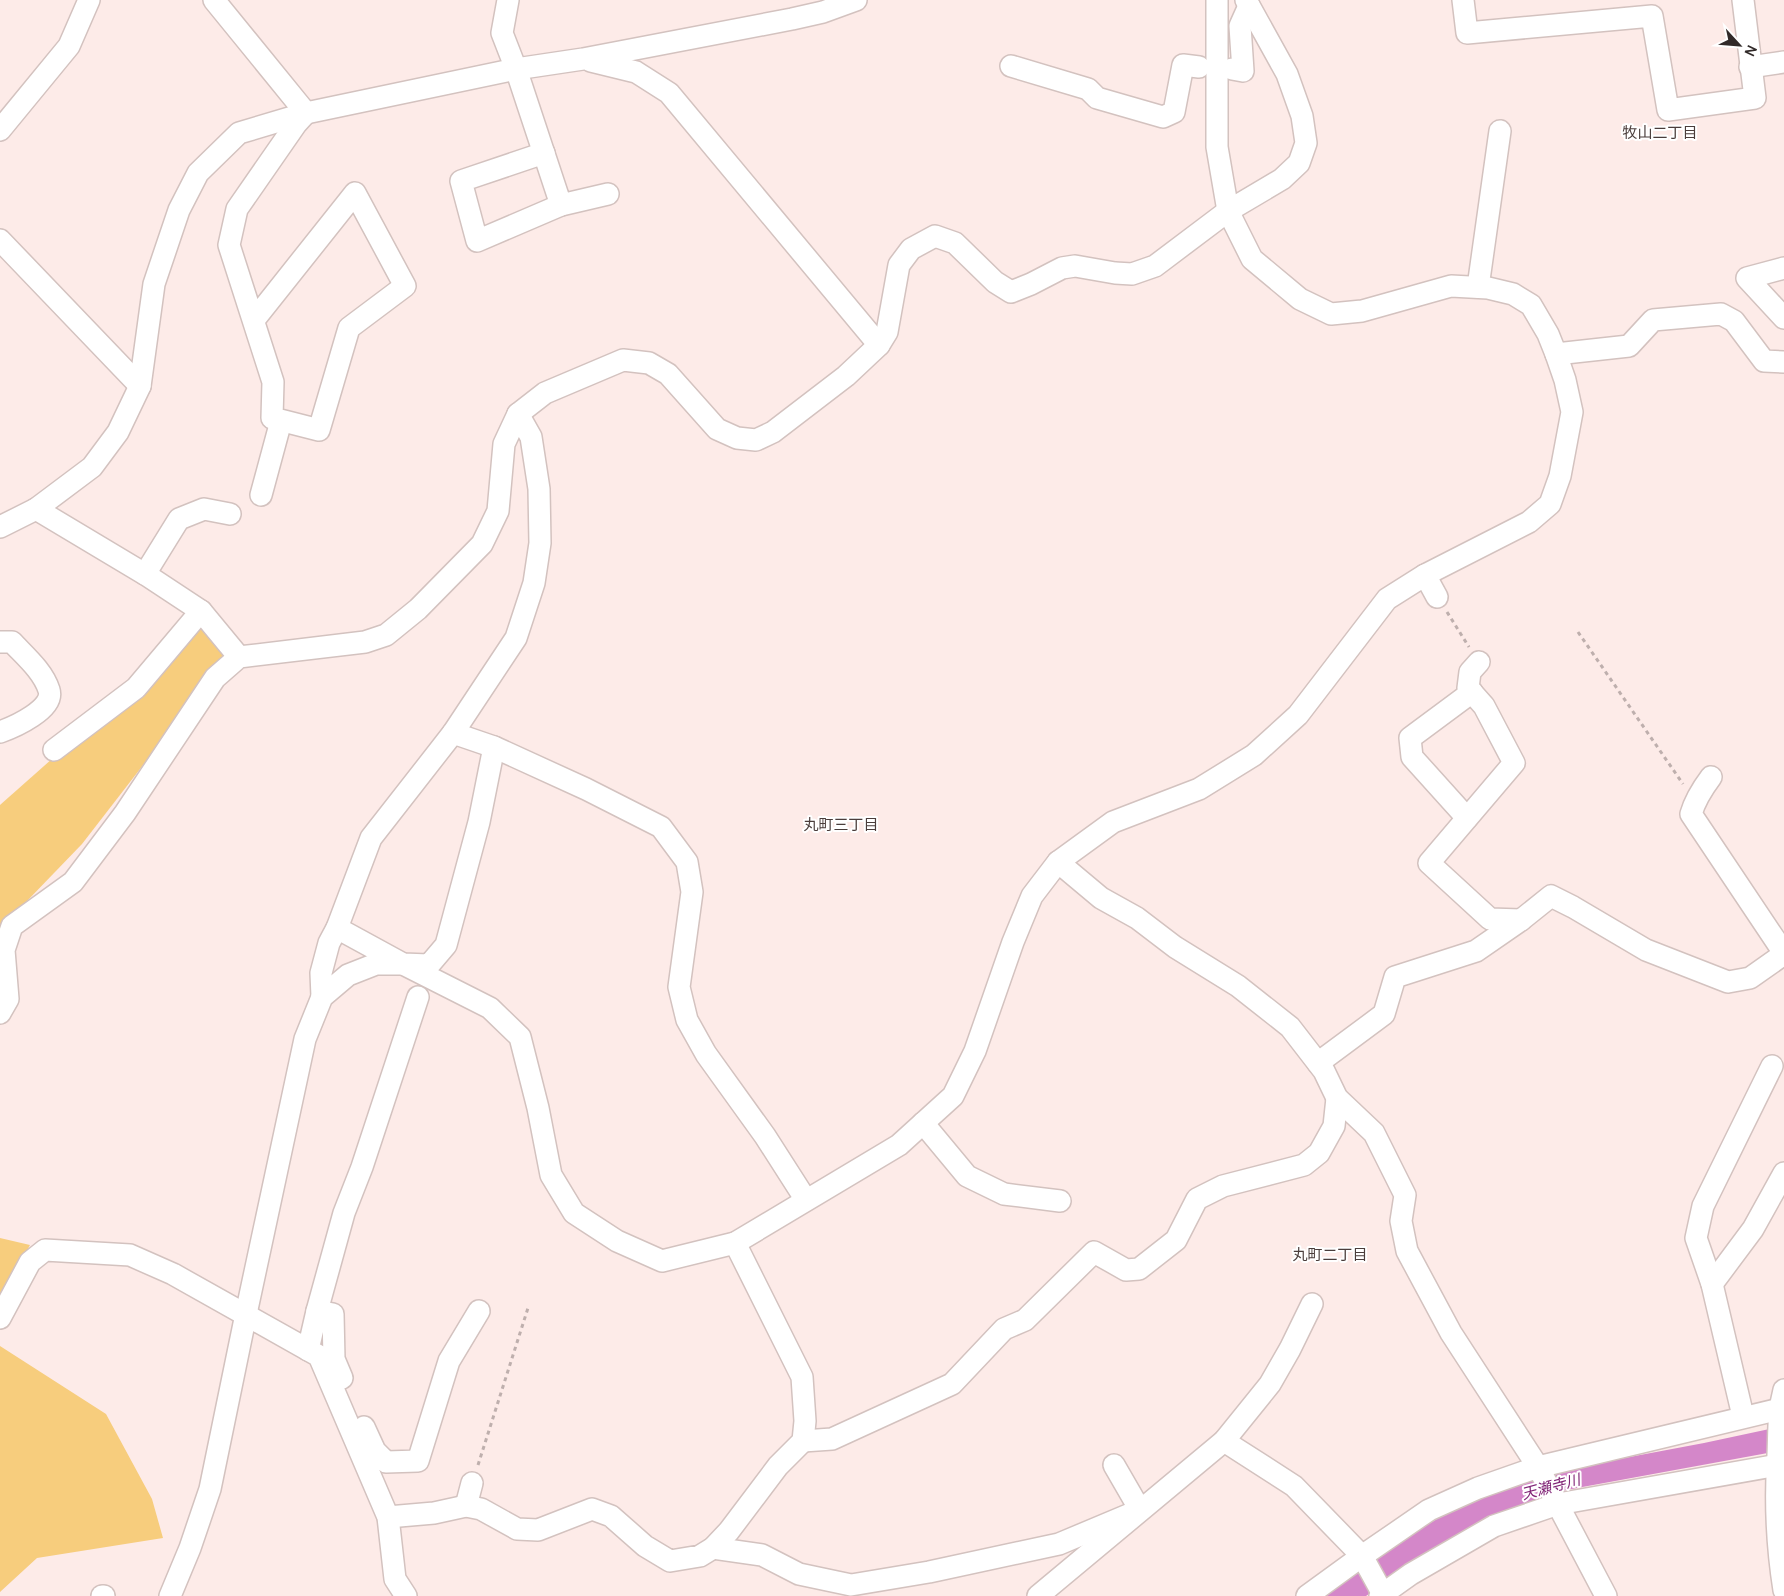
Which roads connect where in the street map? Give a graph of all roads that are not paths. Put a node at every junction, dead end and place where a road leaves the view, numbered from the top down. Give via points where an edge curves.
1 (214, 0) edge
2 (508, 0) edge
3 (856, 0) edge
4 (1217, 0) edge
5 (1463, 0) edge
6 (1743, 0) edge
7 (86, 1) edge
8 (1248, 3) edge
9 (1652, 8) edge
10 (583, 59) junction
11 (1784, 62) edge
12 (1011, 66) dead end
13 (1199, 67) dead end
14 (1750, 67) junction
15 (516, 69) junction
16 (1232, 69) dead end
17 (306, 113) junction
18 (0, 130) edge
19 (1500, 131) dead end
20 (544, 153) junction
21 (608, 194) dead end
22 (561, 205) junction
23 (1228, 211) junction
24 (0, 240) edge
25 (1784, 268) edge
26 (1478, 287) junction
27 (1784, 318) edge
28 (254, 320) junction
29 (879, 345) junction
30 (1556, 354) junction
31 (1784, 362) edge
32 (140, 386) junction
33 (518, 414) junction
34 (281, 420) junction
35 (261, 495) dead end
36 (36, 509) junction
37 (230, 514) dead end
38 (0, 527) edge
39 (145, 574) junction
40 (1425, 575) junction
41 (1437, 597) road end
42 (201, 611) junction
43 (0, 642) edge
44 (239, 658) junction
45 (1478, 662) road end
46 (1472, 692) junction
47 (0, 732) edge
48 (453, 733) junction
49 (494, 747) junction
50 (54, 750) dead end
51 (1711, 777) dead end
52 (1467, 818) junction
53 (1058, 862) junction
54 (1521, 920) junction
55 (337, 928) junction
56 (1784, 954) edge
57 (403, 964) junction
58 (322, 997) junction
59 (418, 997) dead end
60 (0, 1013) edge
61 (1318, 1063) junction
62 (1772, 1066) dead end
63 (1337, 1098) junction
64 (923, 1123) junction
65 (1784, 1173) edge
66 (806, 1200) junction
67 (1060, 1201) dead end
68 (735, 1243) junction
69 (1712, 1284) junction
70 (1312, 1304) dead end
71 (317, 1311) junction
72 (479, 1311) dead end
73 (246, 1314) junction
74 (0, 1318) edge
75 (308, 1350) junction
76 (1782, 1406) edge
77 (1743, 1416) junction
78 (804, 1441) junction
79 (1224, 1441) junction
80 (1780, 1461) edge
81 (1114, 1465) dead end
82 (1538, 1467) junction
83 (472, 1483) road end
84 (1558, 1504) junction
85 (466, 1506) junction
86 (1140, 1510) junction
87 (388, 1517) junction
88 (714, 1548) junction
89 (1362, 1556) junction
90 (1784, 1590) edge
91 (1382, 1595) edge
92 (170, 1596) edge
93 (406, 1596) edge
94 (1038, 1596) edge
95 (1307, 1596) edge
96 (1606, 1596) edge

1 - 17 street
2 - 15 street via 502,33
3 - 10 street via 792,19
4 - 23 street via 1216,147
5 - 9 street via 1468,33
6 - 14 street
7 - 18 street via 69,46
8 - 16 street via 1240,26 1243,71
8 - 23 street via 1287,74 1302,116 1306,143 1299,163 1282,179
9 - 14 street via 1668,110 1755,98
10 - 15 street
10 - 29 street via 636,72 669,92
11 - 14 street
12 - 13 street via 1088,89 1097,98 1163,117 1174,112 1183,65
15 - 17 street
15 - 20 street
17 - 28 street via 237,209 229,245
17 - 32 street via 239,133 198,173 179,210 154,284
19 - 26 street
20 - 22 street
20 - 22 street via 461,181 477,241
21 - 22 street
23 - 26 street via 1252,259 1300,299 1331,314 1362,311 1451,286
23 - 29 street via 1155,266 1132,274 1076,266 1062,268 1011,292 995,282 955,242 935,236 911,249 898,265 886,332
24 - 32 street
25 - 27 street via 1747,278
26 - 30 street via 1513,294 1531,305
28 - 34 street via 273,382 272,418
28 - 34 street via 355,193 405,286 349,328 319,430
29 - 33 street via 773,432 756,440 737,438 716,429 668,374 650,362 623,360 545,393
30 - 31 street via 1629,346 1653,320 1721,314 1734,320 1764,362
30 - 40 street via 1572,412 1560,476 1550,504 1529,522
32 - 36 street via 118,432 92,467
33 - 44 street via 504,444 498,511 482,544 418,610 386,635 365,642
33 - 48 street via 531,437 539,489 540,543 534,583 516,638
34 - 35 street
36 - 38 street
36 - 39 street
37 - 39 street via 204,509 178,519
39 - 42 street
40 - 41 street
40 - 53 street via 1387,599 1298,716 1254,755 1199,789 1113,822
42 - 44 street
42 - 50 street via 136,688
43 - 47 street via 12,642 39,670 50,691 49,698 36,714
44 - 60 street via 215,678 125,814 73,882 12,926 4,950 8,999
45 - 46 street via 1470,672 1468,688
46 - 52 street via 1484,706 1514,763
46 - 52 street via 1410,738 1412,757
48 - 49 street
48 - 55 street via 371,838
49 - 57 street via 479,822 446,945 428,965
49 - 66 street via 661,827 687,862 692,892 678,987 687,1020 706,1054
51 - 56 street via 1691,814
52 - 54 street via 1429,863 1490,919
53 - 61 street via 1101,898 1137,918 1175,947 1238,986 1290,1027
53 - 64 street via 1032,896 975,1051 953,1096
54 - 56 street via 1551,896 1646,950 1728,982 1750,978
54 - 61 street via 1476,951 1395,977 1384,1014
55 - 57 street
55 - 58 street via 329,943 322,973
57 - 58 street via 376,964 348,975
57 - 68 street via 490,1008 520,1036 550,1175 574,1213 617,1242 662,1261
58 - 73 street via 305,1039
59 - 71 street via 344,1213
61 - 63 street
62 - 69 street via 1703,1206 1696,1238
63 - 78 street via 1334,1126 1319,1153 1304,1165 1223,1186 1197,1199 1176,1240 1139,1270 1126,1270 1094,1252 1025,1320 1004,1330 952,1384 832,1439
63 - 82 street via 1374,1133 1405,1196 1401,1222 1407,1251 1450,1333
64 - 66 street via 898,1145
64 - 67 street via 967,1176 1004,1194
65 - 69 street via 1753,1229
66 - 68 street
68 - 78 street via 802,1377
69 - 77 street
70 - 79 street via 1270,1384
71 - 72 street via 333,1314 334,1359 375,1451 386,1462 418,1461 449,1361
71 - 75 street
73 - 74 street via 130,1254 45,1250 30,1262
73 - 75 street
73 - 92 street via 210,1489
75 - 87 street via 319,1356
76 - 77 street
76 - 80 street
77 - 82 street
78 - 88 street via 778,1466
79 - 86 street
79 - 89 street via 1294,1486
80 - 84 street
80 - 90 street via 1778,1554
81 - 86 street
82 - 84 street
82 - 89 street via 1429,1510
83 - 85 street
84 - 91 street via 1494,1526 1411,1574
84 - 96 street
85 - 87 street via 434,1514
85 - 88 street via 481,1509 517,1530 538,1530 592,1509 611,1516 645,1546 670,1561 700,1556
86 - 88 street via 1059,1544 851,1585 799,1574 762,1555
86 - 94 street
87 - 93 street via 395,1578
89 - 91 street
89 - 95 street

